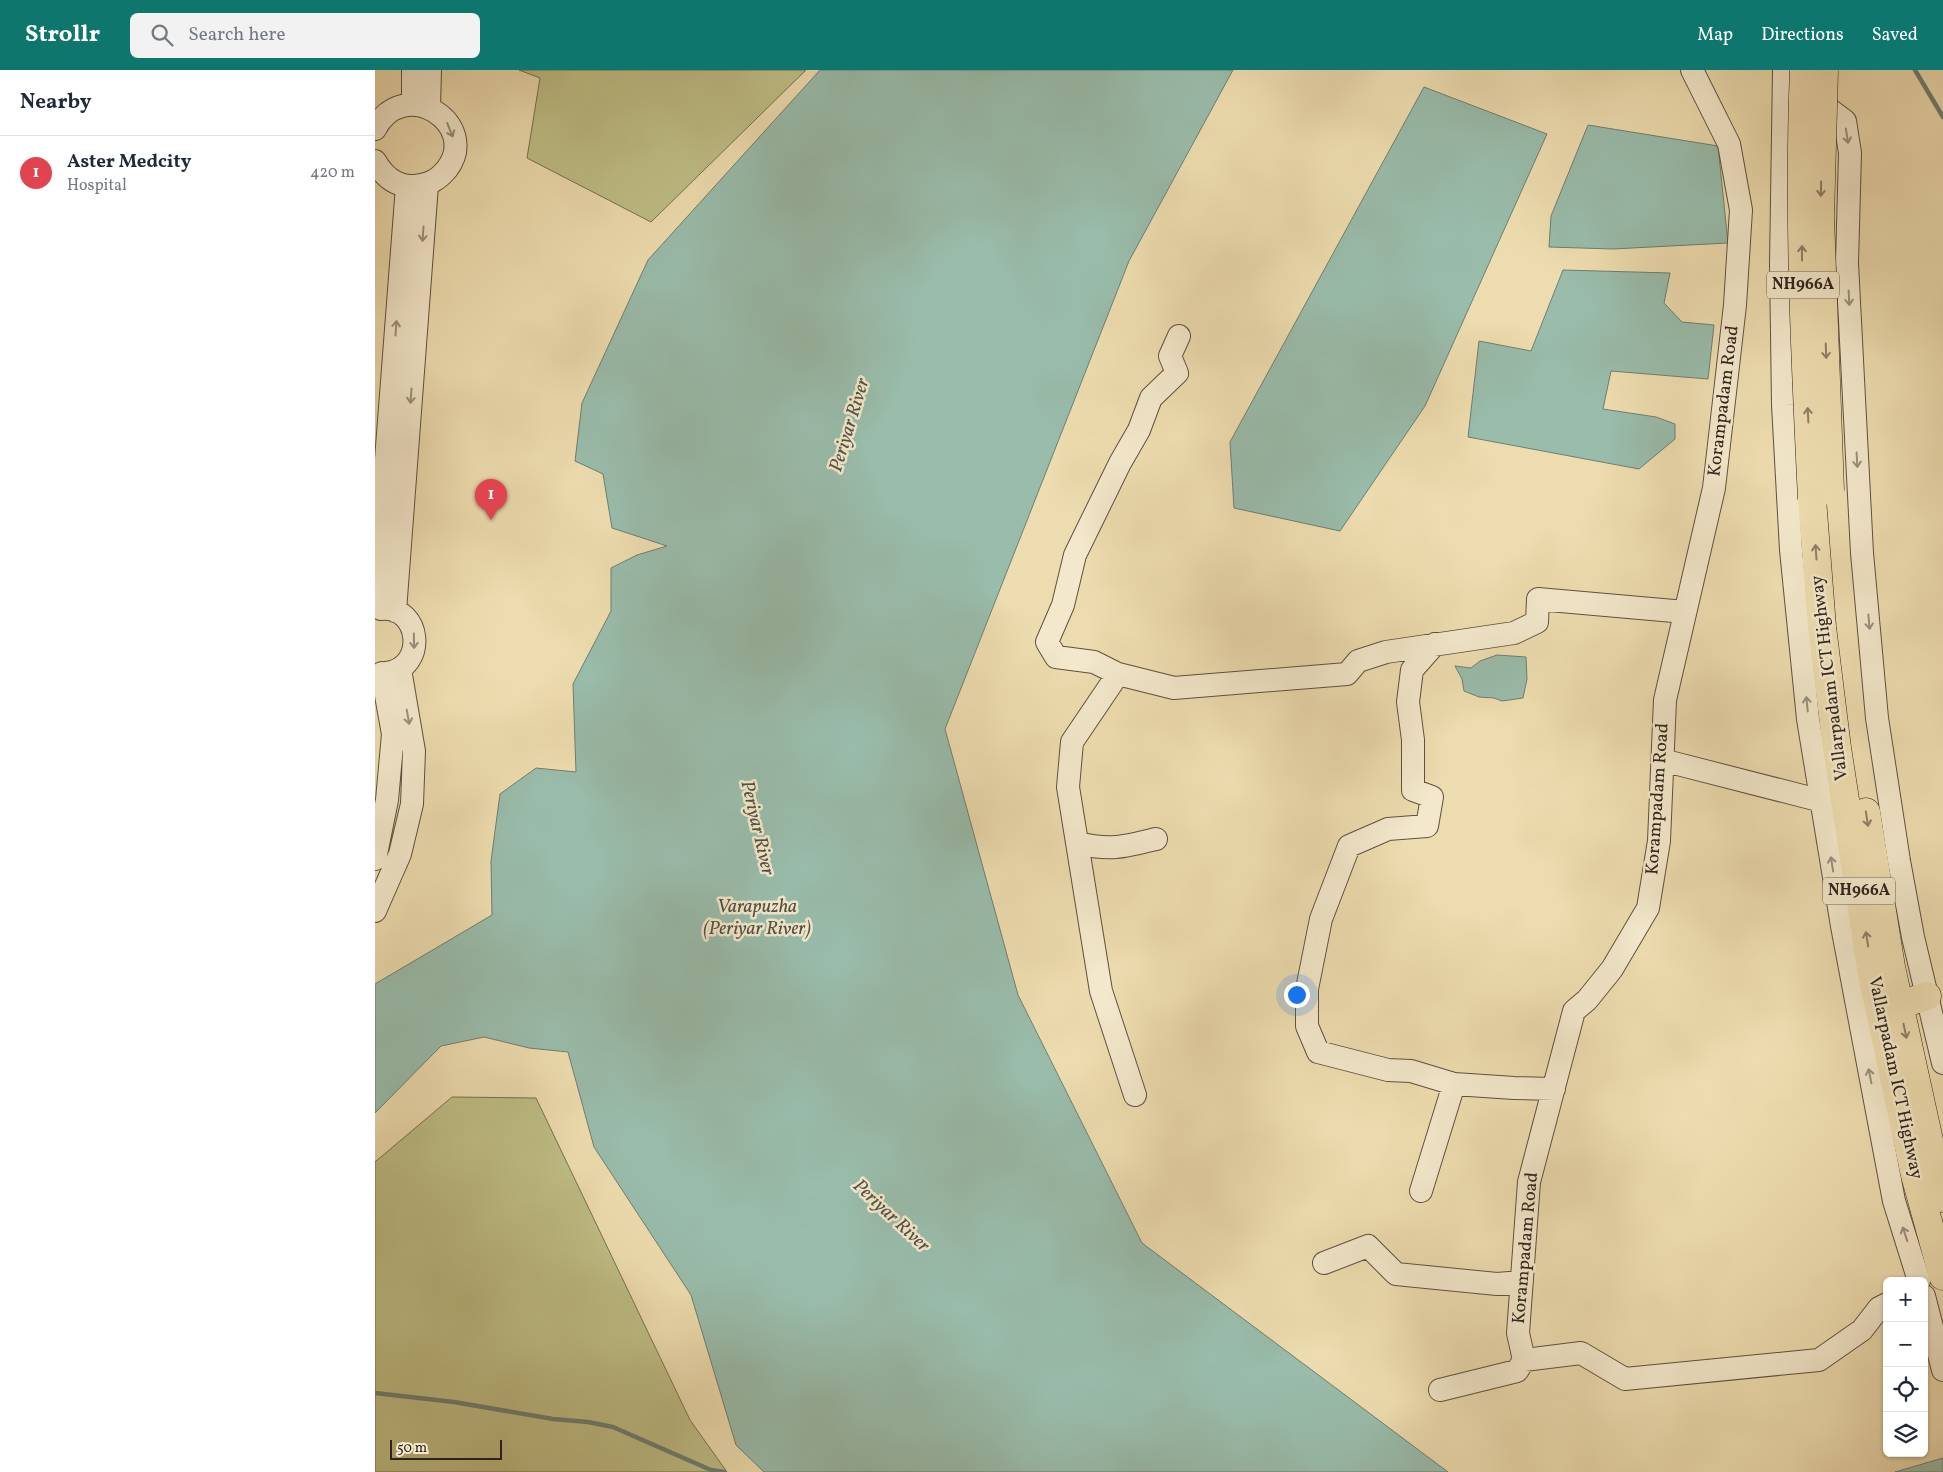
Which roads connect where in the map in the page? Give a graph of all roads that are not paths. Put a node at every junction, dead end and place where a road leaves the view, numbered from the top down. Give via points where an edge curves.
1 (413, 70) edge
2 (430, 70) edge
3 (1692, 70) edge
4 (1784, 70) edge
5 (1803, 70) edge
6 (1824, 70) edge
7 (1784, 93) junction
8 (421, 106) junction
9 (375, 129) edge
10 (375, 161) edge
11 (420, 193) junction
12 (1179, 336) dead end
13 (1821, 496) junction
14 (383, 575) edge
15 (382, 608) edge
16 (1685, 612) junction
17 (1435, 644) junction
18 (390, 674) edge
19 (1118, 674) junction
20 (1662, 760) junction
21 (1821, 801) junction
22 (1156, 839) dead end
23 (1077, 843) junction
24 (375, 860) edge
25 (375, 911) edge
26 (1862, 977) junction
27 (1899, 1005) junction
28 (1933, 1007) edge
29 (1943, 1063) edge
30 (1454, 1084) junction
31 (1554, 1089) junction
32 (1135, 1095) dead end
33 (1421, 1191) dead end
34 (1943, 1198) edge
35 (1324, 1264) dead end
36 (1943, 1276) edge
37 (1918, 1277) edge
38 (1522, 1282) junction
39 (1883, 1306) edge
40 (1930, 1308) edge
41 (1524, 1360) junction
42 (1943, 1370) edge
43 (1440, 1390) dead end

1 - 8 street
2 - 8 street
3 - 16 street, Korampadam Road via 1729,144 1741,210 1735,305 1714,488
4 - 7 street
13 -> 5 highway, Vallarpadam ICT Highway / NH966A, bridge via 1803,302
6 -> 13 highway, Vallarpadam ICT Highway / NH966A, bridge via 1820,218
21 -> 7 street via 1808,719 1791,550 1781,264
7 -> 28 street via 1817,100 1845,121 1849,145 1847,263 1862,553 1877,718 1899,861
8 - 9 street via 399,106 385,114
8 -> 11 street via 444,117 452,131 455,148 451,163 441,177
10 - 11 street via 382,173 395,183
11 - 14 street
12 - 19 street via 1170,356 1177,373 1151,398 1139,430 1075,555 1063,605 1047,642 1056,657 1094,662
26 -> 13 highway, Vallarpadam ICT Highway / NH966A via 1822,627
13 -> 27 highway, Vallarpadam ICT Highway / NH966A via 1855,738
14 - 15 street
15 -> 18 street via 409,622 415,638 409,661
16 - 17 street via 1538,600 1537,622 1514,633
16 - 20 street, Korampadam Road via 1665,700
17 - 19 street via 1386,652 1358,661 1347,674 1174,688
17 - 30 street via 1411,670 1408,702 1413,740 1413,790 1432,797 1427,826 1388,829 1349,846 1321,919 1307,989 1307,1026 1318,1052 1388,1070 1411,1071
18 - 24 street via 393,734 387,800
18 -> 25 street via 414,751 412,804 400,854
19 - 23 street via 1072,742 1068,787
20 - 21 street
20 - 31 street, Korampadam Road via 1659,841 1648,908 1612,969 1574,1011
26 -> 21 street
22 - 23 street via 1126,847 1099,848
23 - 32 street via 1101,991
26 - 36 highway, Vallarpadam ICT Highway / NH966A
37 -> 26 street via 1894,1201
27 - 28 highway
27 -> 34 highway, Vallarpadam ICT Highway / NH966A
28 - 29 street
30 - 31 street
30 - 33 street
31 - 38 street, Korampadam Road via 1529,1182
35 - 38 street via 1369,1246 1396,1274 1497,1284
38 - 41 street, Korampadam Road via 1518,1333
39 - 41 street via 1862,1330 1819,1360 1625,1379 1581,1353
40 - 42 street
41 - 43 street via 1517,1371

